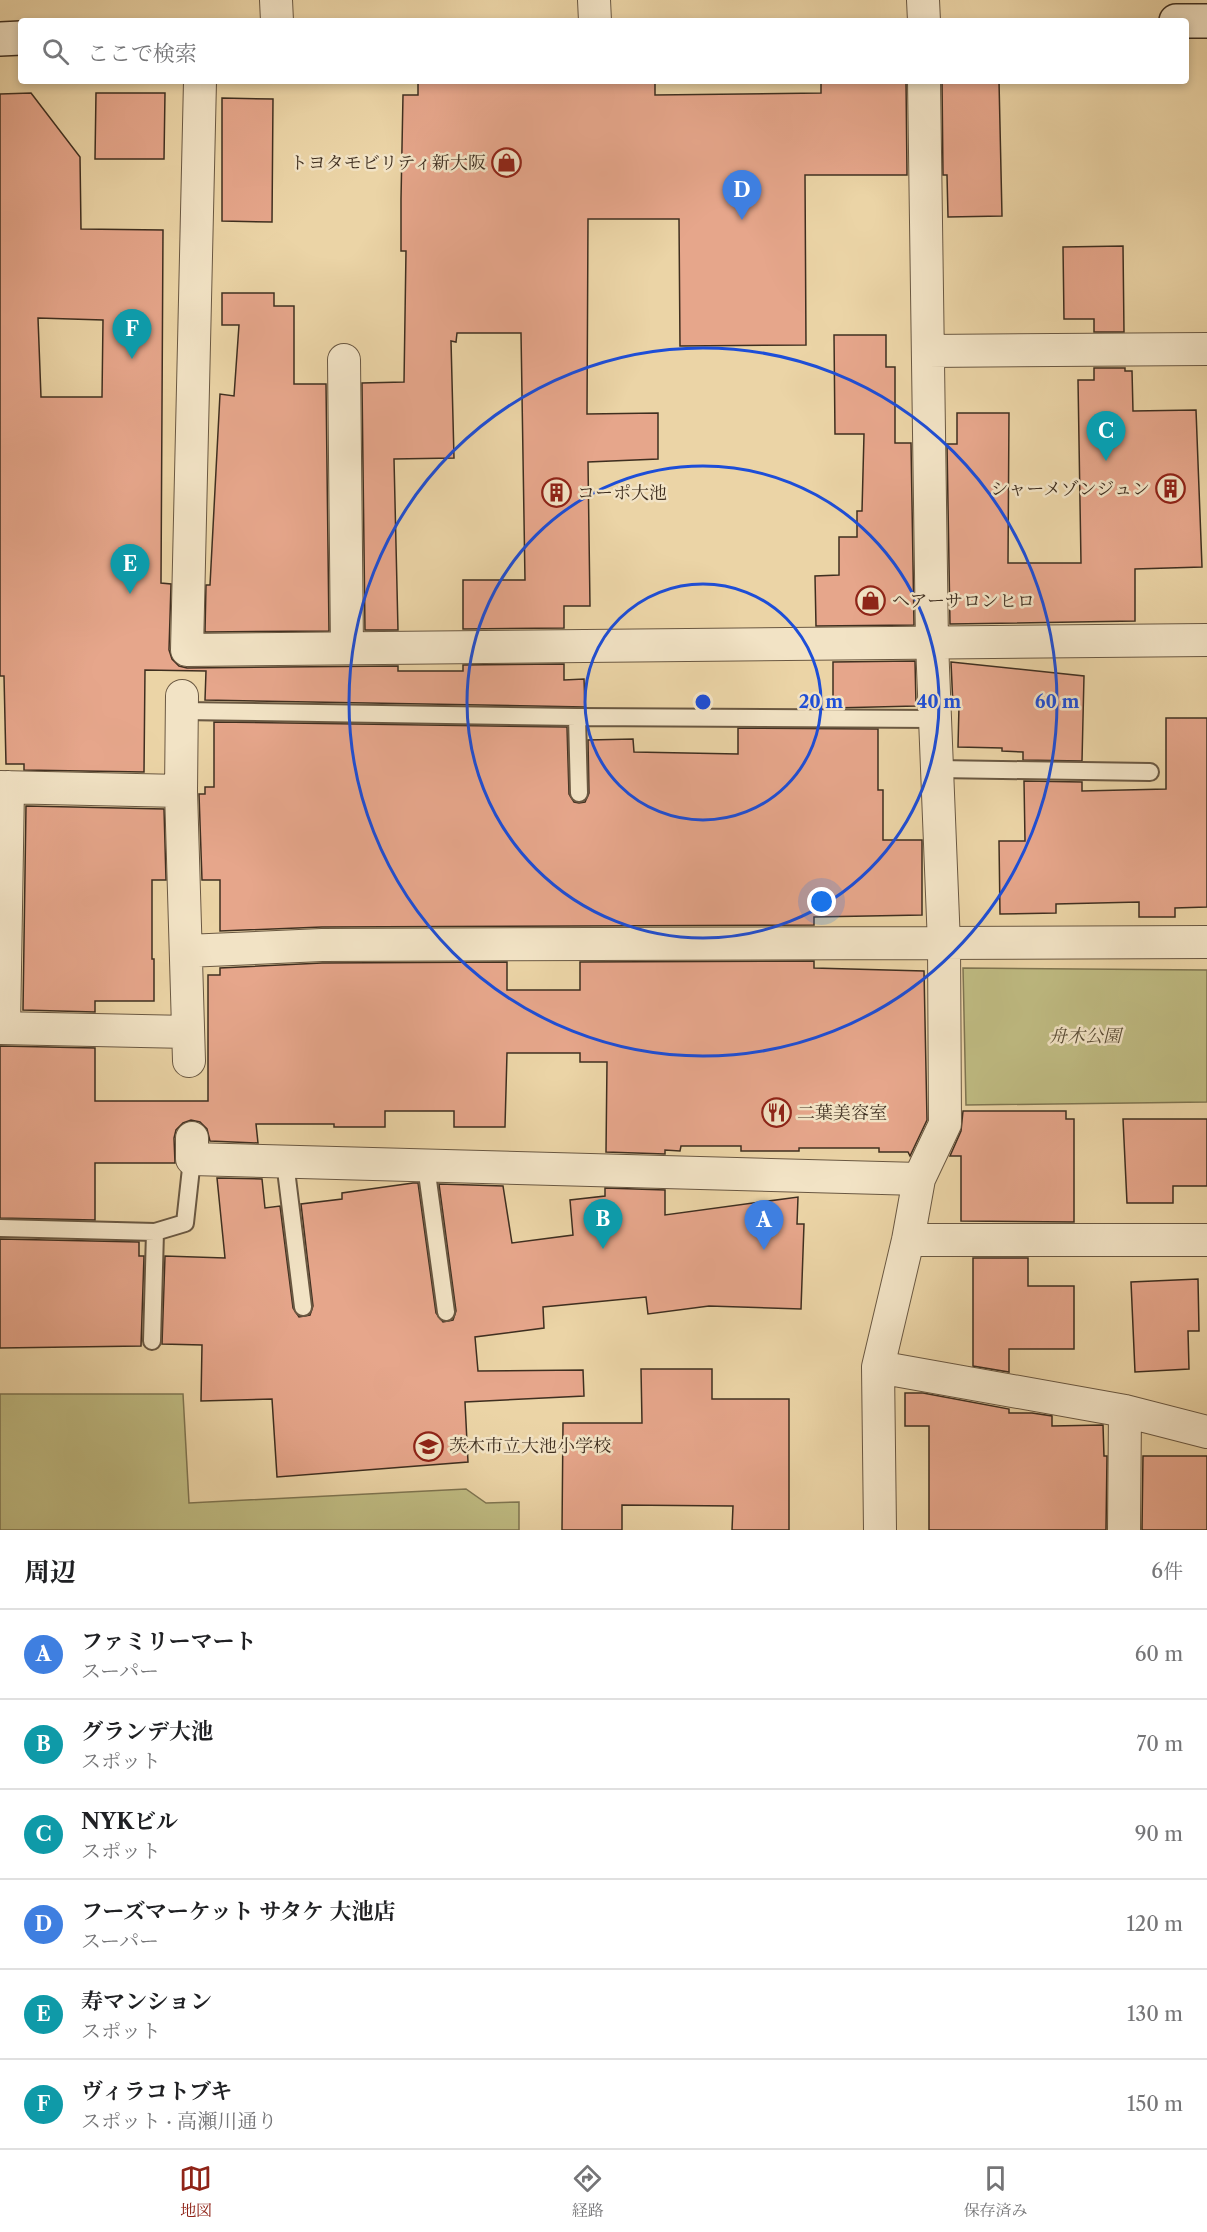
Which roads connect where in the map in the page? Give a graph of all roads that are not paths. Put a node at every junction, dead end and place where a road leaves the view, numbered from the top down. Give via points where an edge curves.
1 (276, 0) edge
2 (594, 0) edge
3 (923, 0) edge
4 (277, 18) edge
5 (595, 18) edge
6 (924, 18) edge
7 (1189, 21) edge
8 (1207, 21) edge
9 (18, 38) edge
10 (0, 39) edge
11 (200, 84) edge
12 (924, 84) edge
13 (1207, 349) edge
14 (928, 351) junction
15 (344, 360) dead end
16 (1207, 640) edge
17 (932, 643) junction
18 (347, 648) junction
19 (182, 703) joint
20 (577, 717) junction
21 (935, 719) junction
22 (937, 769) junction
23 (1150, 772) dead end
24 (4, 787) edge
25 (181, 791) junction
26 (579, 793) dead end
27 (1207, 942) edge
28 (944, 944) junction
29 (186, 951) junction
30 (2, 1028) edge
31 (192, 1148) joint
32 (285, 1162) junction
33 (426, 1166) junction
34 (919, 1179) junction
35 (0, 1228) edge
36 (155, 1232) junction
37 (908, 1240) junction
38 (1207, 1240) edge
39 (303, 1307) dead end
40 (446, 1312) dead end
41 (152, 1341) dead end
42 (878, 1367) junction
43 (1125, 1411) junction
44 (1207, 1432) edge
45 (880, 1530) edge
46 (1125, 1530) edge

1 - 4 street
2 - 5 street
3 - 6 street
7 - 8 street
9 - 10 street
11 - 18 street via 187,650
12 - 14 street
13 - 14 street
14 - 17 street
15 - 18 street
16 - 17 street
17 - 18 street
17 - 21 street
19 - 20 lane
19 - 25 street
20 - 21 lane
20 - 26 lane
21 - 22 street
22 - 23 lane
22 - 28 street
24 - 25 street
24 - 30 street
25 - 29 street
27 - 28 street
28 - 29 street via 322,945
28 - 34 street via 945,1124
29 - 30 street via 189,1047
31 - 32 street
31 - 36 lane via 185,1223
32 - 33 street
32 - 39 lane
33 - 34 street
33 - 40 lane
34 - 37 street
35 - 36 lane
36 - 41 lane
37 - 38 street
37 - 42 street
42 - 43 street
42 - 45 street
43 - 44 street
43 - 46 street

